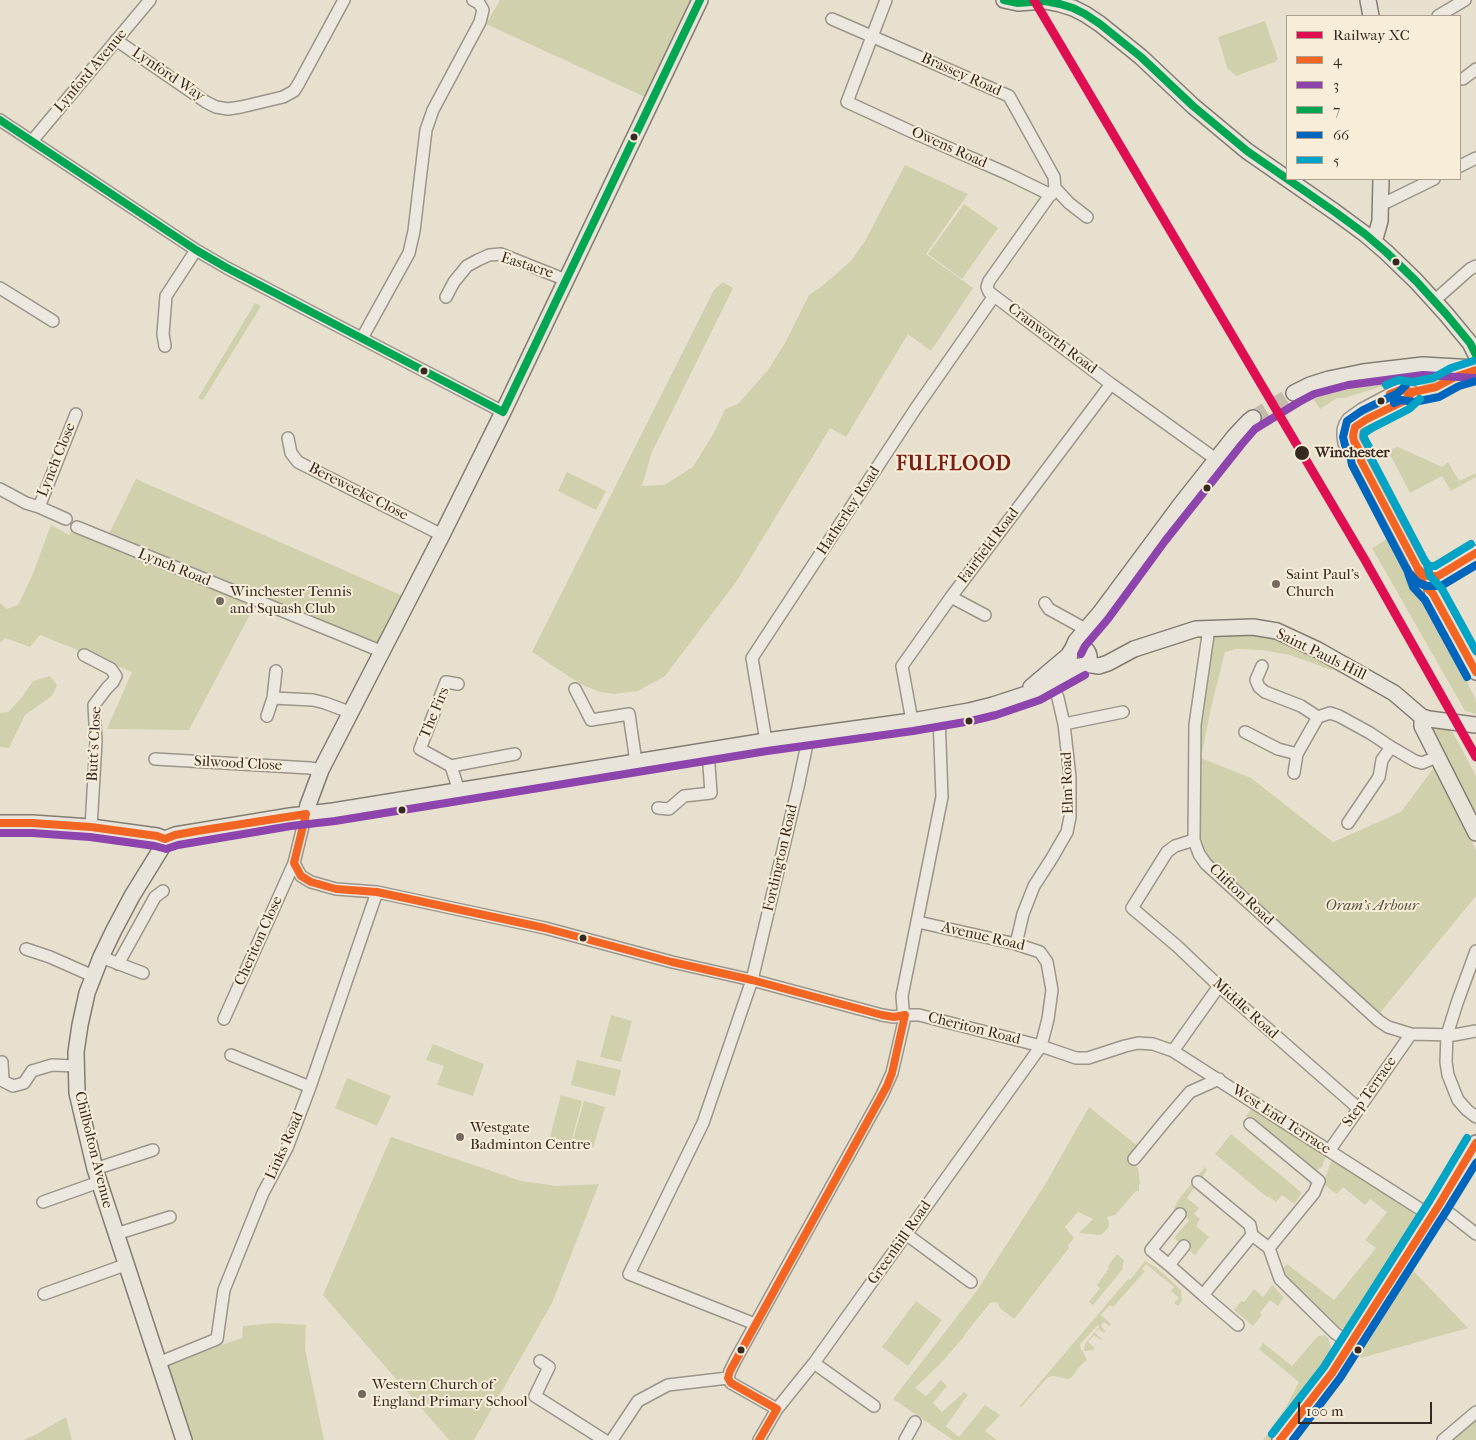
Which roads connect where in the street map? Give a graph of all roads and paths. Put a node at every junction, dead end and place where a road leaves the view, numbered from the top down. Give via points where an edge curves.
1 (150, 0) edge
2 (344, 0) edge
3 (473, 0) edge
4 (700, 0) edge
5 (886, 0) edge
6 (1005, 0) edge
7 (1368, 0) edge
8 (1465, 0) edge
9 (1371, 15) edge
10 (1440, 15) edge
11 (832, 19) dead end
12 (872, 36) junction
13 (116, 40) junction
14 (1476, 69) edge
15 (1463, 78) dead end
16 (0, 120) edge
17 (32, 142) junction
18 (1476, 158) edge
19 (1461, 166) edge
20 (1286, 178) edge
21 (1289, 180) edge
22 (1381, 180) edge
23 (1432, 180) edge
24 (1053, 192) junction
25 (1380, 203) junction
26 (1088, 217) dead end
27 (1372, 240) junction
28 (196, 250) junction
29 (1476, 266) edge
30 (566, 280) junction
31 (0, 288) edge
32 (994, 296) junction
33 (446, 297) dead end
34 (1434, 300) junction
35 (53, 321) dead end
36 (362, 338) junction
37 (165, 346) dead end
38 (1476, 355) edge
39 (1476, 368) edge
40 (1111, 384) junction
41 (1294, 393) tunnel mouth
42 (503, 412) junction
43 (76, 414) dead end
44 (1253, 418) tunnel mouth
45 (288, 438) dead end
46 (1217, 460) junction
47 (1361, 461) junction
48 (0, 489) edge
49 (39, 507) junction
50 (66, 519) dead end
51 (77, 527) dead end
52 (442, 534) junction
53 (1476, 553) edge
54 (1418, 567) junction
55 (1438, 576) junction
56 (1433, 594) junction
57 (951, 597) junction
58 (1045, 602) dead end
59 (985, 615) dead end
60 (1209, 628) junction
61 (1087, 630) junction
62 (383, 652) junction
63 (84, 655) dead end
64 (1080, 656) junction
65 (1262, 666) dead end
66 (1474, 666) edge
67 (276, 671) dead end
68 (1049, 679) junction
69 (458, 684) dead end
70 (575, 689) dead end
71 (273, 698) junction
72 (1123, 712) dead end
73 (352, 713) junction
74 (267, 716) dead end
75 (939, 716) junction
76 (1318, 717) junction
77 (1426, 718) junction
78 (912, 721) junction
79 (1064, 724) junction
80 (1476, 725) edge
81 (1245, 732) dead end
82 (806, 736) junction
83 (766, 741) junction
84 (1390, 747) junction
85 (708, 751) junction
86 (515, 754) dead end
87 (1297, 754) junction
88 (1437, 757) junction
89 (155, 760) dead end
90 (636, 762) junction
91 (451, 766) junction
92 (321, 770) junction
93 (1294, 773) dead end
94 (459, 791) junction
95 (658, 808) dead end
96 (306, 814) junction
97 (0, 824) edge
98 (1348, 824) dead end
99 (91, 827) junction
100 (1476, 833) edge
101 (165, 839) junction
102 (1194, 840) junction
103 (294, 863) junction
104 (163, 891) dead end
105 (377, 892) junction
106 (918, 922) junction
107 (1016, 944) junction
108 (26, 949) dead end
109 (1476, 952) edge
110 (101, 957) junction
111 (118, 964) junction
112 (143, 973) dead end
113 (93, 976) junction
114 (752, 980) junction
115 (1219, 986) junction
116 (904, 1014) junction
117 (224, 1019) dead end
118 (1476, 1031) edge
119 (1411, 1034) junction
120 (1447, 1035) junction
121 (1040, 1046) junction
122 (1124, 1046) joint
123 (1173, 1051) junction
124 (231, 1055) dead end
125 (2, 1062) dead end
126 (76, 1066) junction
127 (1219, 1079) junction
128 (310, 1087) junction
129 (1358, 1108) junction
130 (1476, 1117) edge
131 (1250, 1124) dead end
132 (1476, 1143) edge
133 (153, 1150) dead end
134 (1329, 1151) junction
135 (1134, 1159) dead end
136 (97, 1175) junction
137 (1198, 1182) dead end
138 (43, 1202) dead end
139 (1435, 1210) junction
140 (1180, 1214) dead end
141 (170, 1217) dead end
142 (116, 1234) junction
143 (906, 1234) junction
144 (1476, 1234) edge
145 (1252, 1235) junction
146 (1184, 1246) dead end
147 (1269, 1248) junction
148 (125, 1265) junction
149 (1169, 1266) junction
150 (971, 1282) dead end
151 (44, 1294) dead end
152 (1203, 1295) junction
153 (755, 1324) junction
154 (1238, 1325) dead end
155 (1351, 1344) junction
156 (540, 1361) dead end
157 (158, 1363) junction
158 (814, 1363) junction
159 (728, 1378) junction
160 (874, 1406) dead end
161 (777, 1408) junction
162 (1475, 1414) edge
163 (915, 1422) dead end
164 (184, 1440) edge
165 (604, 1440) edge
166 (612, 1440) edge
167 (759, 1440) edge
168 (906, 1440) edge
169 (1280, 1440) edge
170 (1443, 1440) edge

1 - 13 street, Lynford Avenue
2 - 13 street, Lynford Way via 294,91 283,97 241,107 228,109 206,102
3 - 36 street via 483,10 480,22 426,130 409,252
4 - 30 main road
5 - 12 street
6 - 20 main road via 1060,4 1100,24 1247,151
7 - 9 main road
8 - 10 street
11 - 12 street, Brassey Road
12 - 24 street, Brassey Road via 1009,96 1054,177
12 - 24 street, Owens Road via 847,102
13 - 17 street, Lynford Avenue
14 - 15 street
16 - 17 street
17 - 28 street
18 - 19 street
21 - 27 main road
22 - 25 main road
23 - 25 street
24 - 26 street, Brassey Road
24 - 32 street, Cranworth Road via 989,282 987,287
25 - 27 main road via 1380,221
27 - 34 main road
28 - 36 street
28 - 37 street via 166,296 162,334
29 - 34 street
30 - 33 street, Eastacre via 501,254 489,255 467,266
30 - 42 main road
31 - 35 street
32 - 40 street, Cranworth Road
32 - 83 street, Hatherley Road via 916,408 752,658
34 - 38 main road via 1470,343
36 - 42 street
39 - 41 main road via 1423,365 1363,372 1316,383
40 - 46 street, Cranworth Road
40 - 57 street, Fairfield Road
42 - 52 main road
43 - 49 street, Lynch Close
44 - 46 main road
45 - 52 street, Bereweeke Close via 291,453 298,462
46 - 61 main road
47 - 47 street via 1349,452 1344,443 1342,436 1348,419 1394,392 1413,392 1355,427 1353,436
47 - 54 street
48 - 49 street via 26,504
49 - 50 street
51 - 62 street, Lynch Road
52 - 62 main road
53 - 55 main road
54 - 55 street via 1423,574
54 - 56 street via 1422,582
55 - 56 main road via 1432,585
56 - 66 main road
57 - 59 street
57 - 78 street, Fairfield Road via 902,666
58 - 61 street via 1049,609
60 - 64 main road, Saint Pauls Hill via 1182,633 1122,654 1099,666
60 - 77 main road, Saint Pauls Hill via 1253,627 1277,631 1376,681
60 - 102 street, Clifton Road via 1195,725
61 - 64 main road via 1076,641
62 - 73 main road
63 - 99 street, Butt's Close via 111,669 116,676 94,705 96,742
64 - 68 main road
65 - 76 street via 1256,680 1259,688
67 - 71 street
68 - 75 main road via 1020,696 986,707
68 - 79 street, Elm Road via 1058,698
69 - 91 street, The Firs via 446,682 420,749
70 - 90 street via 591,720 629,714
71 - 73 street via 312,700
71 - 74 street
72 - 79 street
73 - 92 main road
75 - 78 main road
75 - 106 street via 942,797
76 - 84 street via 1330,713 1339,716
76 - 87 street
77 - 80 main road
77 - 88 main road via 1422,726
78 - 82 main road
79 - 107 street, Elm Road via 1070,777 1067,832 1034,886
81 - 87 street via 1278,749
82 - 83 main road
82 - 114 street, Fordington Road via 800,779
83 - 85 main road
84 - 88 street via 1415,762 1422,763
84 - 98 street via 1382,760 1379,777
85 - 90 main road
85 - 95 street via 711,793 684,796 669,809
86 - 91 street
87 - 93 street
88 - 100 main road
89 - 92 street, Silwood Close
90 - 94 main road
91 - 94 street
92 - 96 main road
94 - 96 main road
96 - 101 main road
96 - 103 street
97 - 99 main road
99 - 101 main road
101 - 110 main road, Chilbolton Avenue
102 - 115 street, Middle Road via 1167,852 1132,908
102 - 119 street, Clifton Road via 1206,864 1379,1021
103 - 105 street, Cheriton Road via 301,876 311,882
103 - 117 street, Cheriton Close
104 - 111 street via 155,897
105 - 114 street, Cheriton Road via 545,928
105 - 128 street, Links Road
106 - 107 street, Avenue Road
106 - 116 street via 902,996
107 - 121 street, Avenue Road via 1040,952 1047,962 1052,990
108 - 113 street
109 - 120 street
110 - 111 street
110 - 113 main road, Chilbolton Avenue
111 - 112 street
113 - 126 main road, Chilbolton Avenue via 80,1025
114 - 116 street, Cheriton Road via 882,1015 894,1017
114 - 153 street, Fordington Road via 702,1123 629,1274
115 - 123 street
115 - 129 street, Middle Road
116 - 121 street, Cheriton Road
116 - 153 street via 887,1086
118 - 120 street, Clifton Road
119 - 120 street, Clifton Road
119 - 129 street, Step Terrace
120 - 130 street via 1446,1062 1455,1095
121 - 122 street, Cheriton Road via 1067,1056 1088,1058
121 - 143 street, Greenhill Road
122 - 123 street, West End Terrace via 1153,1044
123 - 127 street, West End Terrace
124 - 128 street
125 - 126 street via 3,1081 13,1086 24,1082 32,1070 52,1065
126 - 136 main road, Chilbolton Avenue via 76,1093
127 - 134 street, West End Terrace
127 - 135 street via 1190,1092
128 - 157 street, Links Road via 287,1148 263,1194 224,1290 217,1340
129 - 134 street, Step Terrace
131 - 147 street via 1319,1181 1314,1193
132 - 139 main road
133 - 136 street
134 - 139 street, West End Terrace
136 - 138 street
136 - 142 main road, Chilbolton Avenue
137 - 145 street via 1250,1224
139 - 144 street, West End Terrace
139 - 155 main road
140 - 149 street via 1150,1250
141 - 142 street
142 - 148 main road, Chilbolton Avenue
143 - 150 street
143 - 158 street, Greenhill Road
145 - 147 street
145 - 152 street
146 - 149 street
147 - 155 street via 1280,1279 1335,1333
148 - 151 street
148 - 157 main road, Chilbolton Avenue
149 - 152 street
152 - 154 street
153 - 159 street
155 - 169 main road
156 - 165 street via 549,1367 535,1396
157 - 164 main road, Chilbolton Avenue
158 - 160 street
158 - 161 street, Greenhill Road
159 - 161 street via 731,1383
159 - 166 street via 668,1385 638,1401
161 - 167 street, Greenhill Road
162 - 170 street
163 - 168 street

